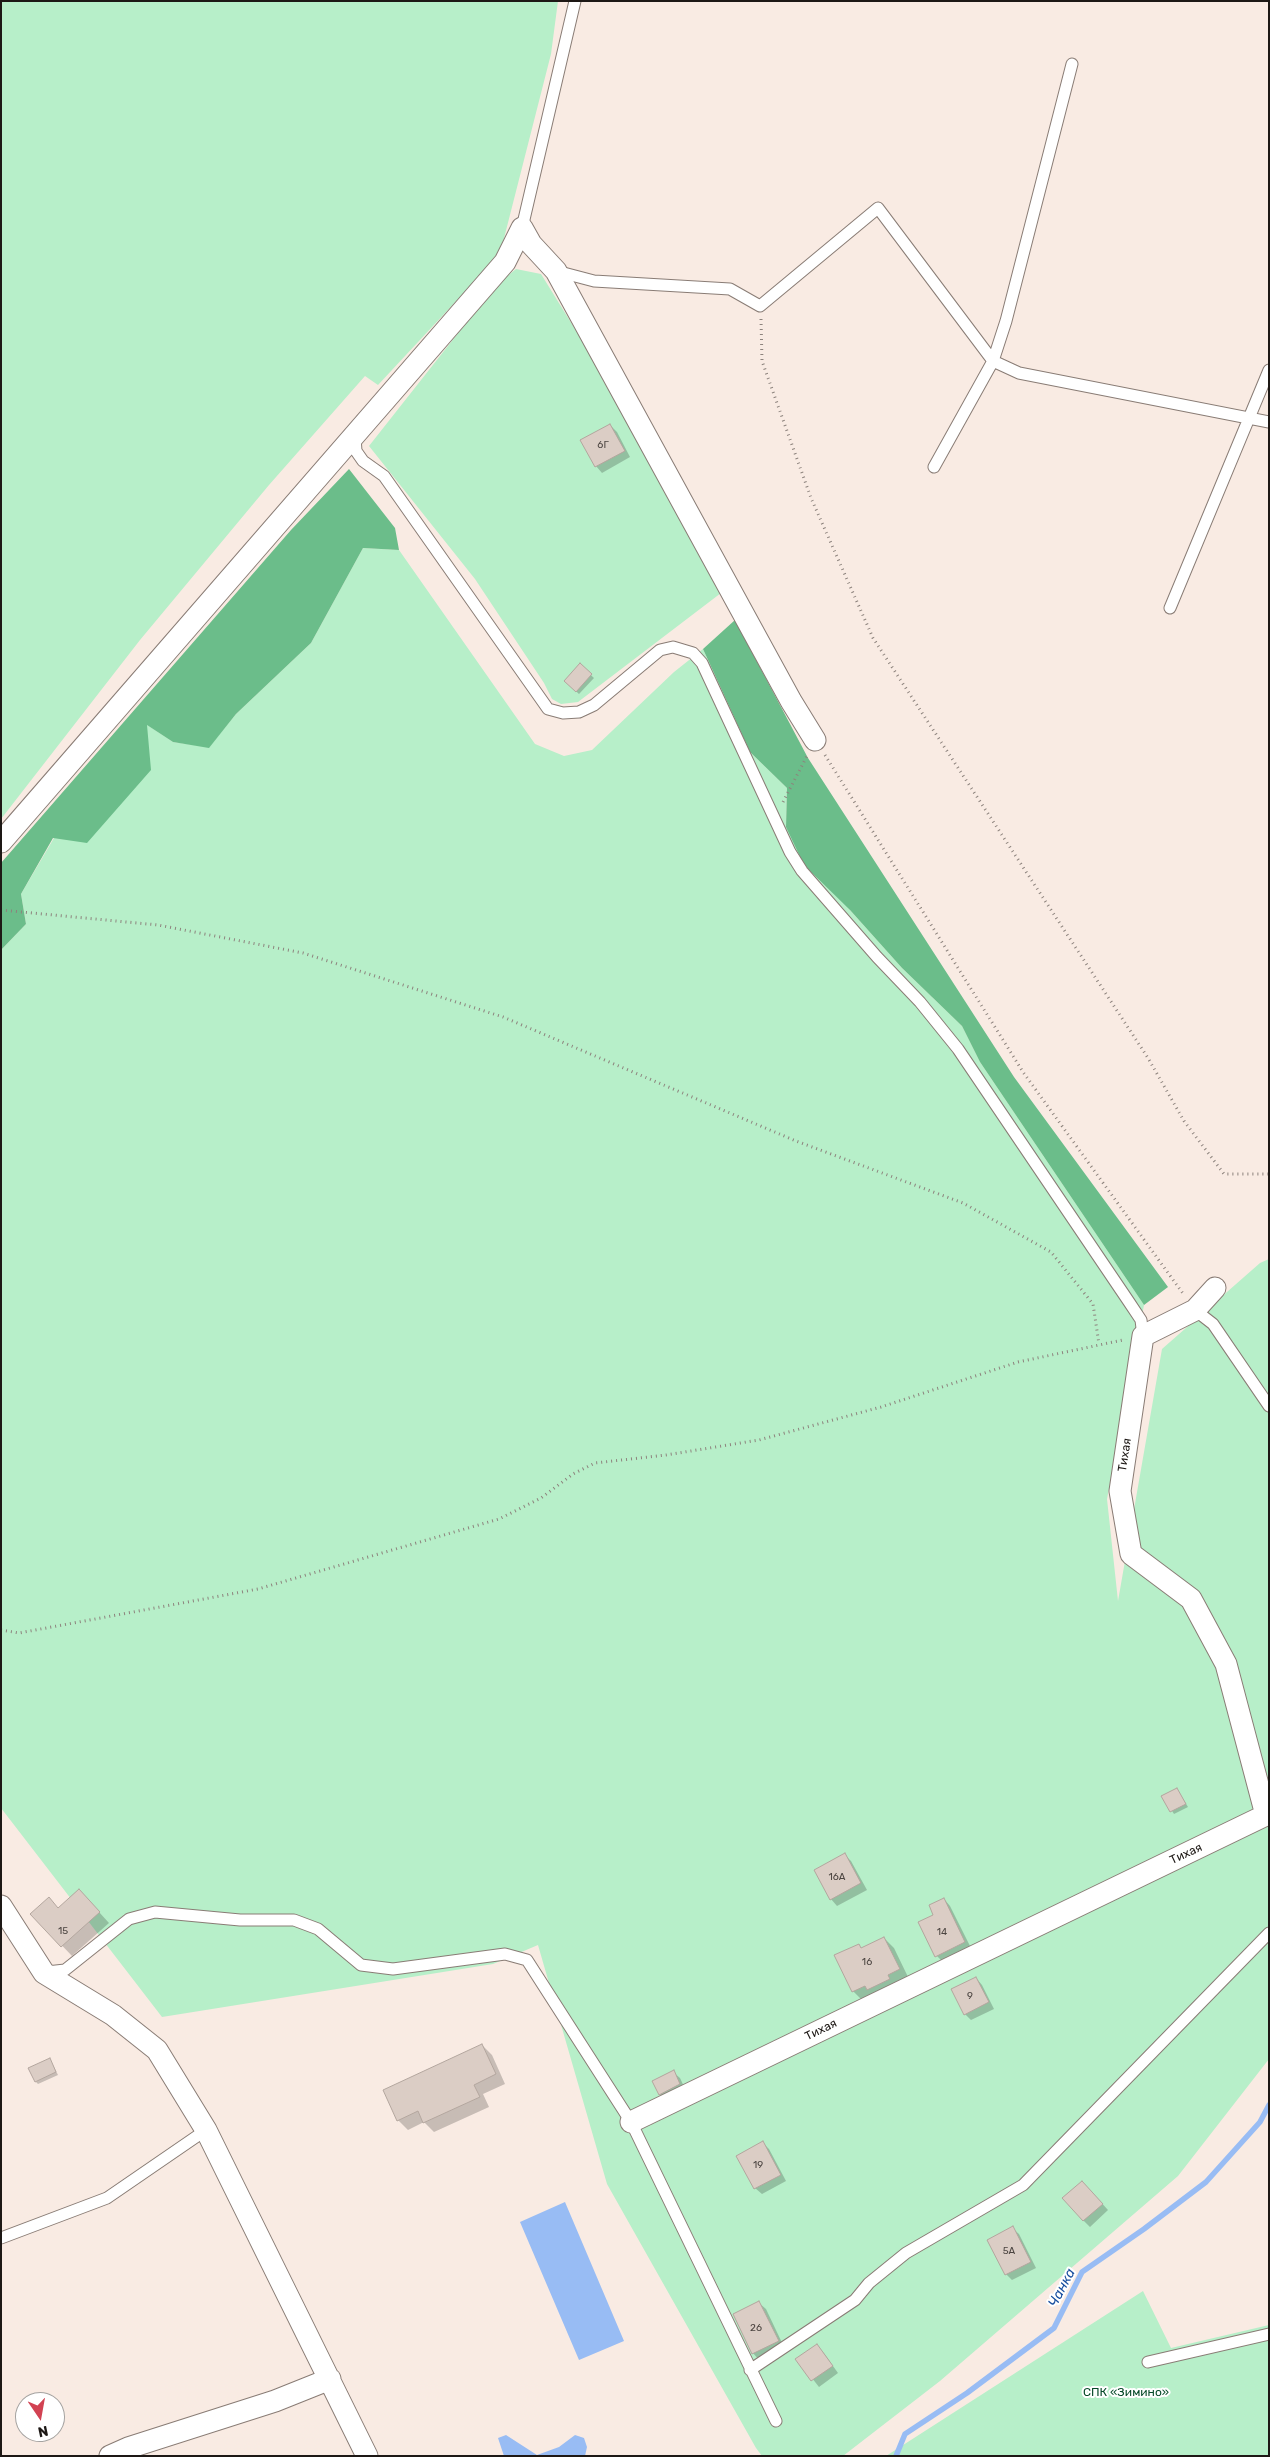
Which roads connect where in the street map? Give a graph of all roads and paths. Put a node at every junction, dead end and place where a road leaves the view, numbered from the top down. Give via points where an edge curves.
1 (575, 1) edge
2 (1072, 64) dead end
3 (522, 228) junction
4 (556, 271) junction
5 (760, 306) junction
6 (993, 361) junction
7 (1269, 370) edge
8 (1248, 418) junction
9 (1269, 422) edge
10 (355, 437) junction
11 (934, 467) dead end
12 (1170, 608) dead end
13 (815, 740) junction
14 (775, 816) junction
15 (1, 842) edge
16 (1, 910) edge
17 (1269, 1174) edge
18 (1215, 1288) dead end
19 (1195, 1310) junction
20 (1143, 1336) junction
21 (1099, 1344) junction
22 (1269, 1406) edge
23 (1, 1630) edge
24 (1268, 1820) edge
25 (1, 1906) edge
26 (1269, 1934) edge
27 (44, 1973) junction
28 (632, 2122) junction
29 (206, 2130) junction
30 (1, 2238) edge
31 (1269, 2334) edge
32 (1148, 2362) dead end
33 (750, 2370) junction
34 (330, 2379) junction
35 (776, 2421) dead end
36 (110, 2456) edge
37 (367, 2456) edge

1 - 3 lane
2 - 6 lane
3 - 4 street via 531,244
3 - 10 street via 505,262
4 - 5 lane via 594,281 730,289
4 - 13 street
5 - 6 lane via 878,208
5 - 17 path via 762,361 811,498 873,638 1148,1058 1184,1121 1224,1174
6 - 8 lane via 1020,373
6 - 11 lane
7 - 8 lane
8 - 9 lane
8 - 12 lane
10 - 14 lane via 356,451 363,461 384,476 548,709 563,713 579,712 594,705 660,650 673,647 693,653 702,663
10 - 15 street
13 - 14 path
13 - 19 path via 1023,1072
14 - 20 lane via 802,871 958,1049 1141,1320
16 - 21 path via 158,926 304,953 503,1017 796,1141 962,1203 1019,1234 1051,1252 1093,1304
18 - 19 street
19 - 20 street
19 - 22 lane via 1213,1324
20 - 21 path
20 - 24 street, Тихая via 1120,1491 1131,1554 1192,1599 1226,1664
21 - 23 path via 1018,1362 881,1407 759,1440 595,1463 573,1474 541,1498 499,1519 258,1589 19,1633
24 - 28 street, Тихая
25 - 27 street
26 - 33 lane via 1023,2185 906,2253 869,2283 855,2300
27 - 28 lane via 65,1970 129,1919 155,1912 240,1920 294,1920 318,1929 361,1965 393,1969 504,1954 527,1960
27 - 29 street via 113,2015 157,2050
28 - 33 lane
29 - 30 lane via 107,2198
29 - 34 street
31 - 32 lane
33 - 35 lane
34 - 36 street
34 - 37 street

